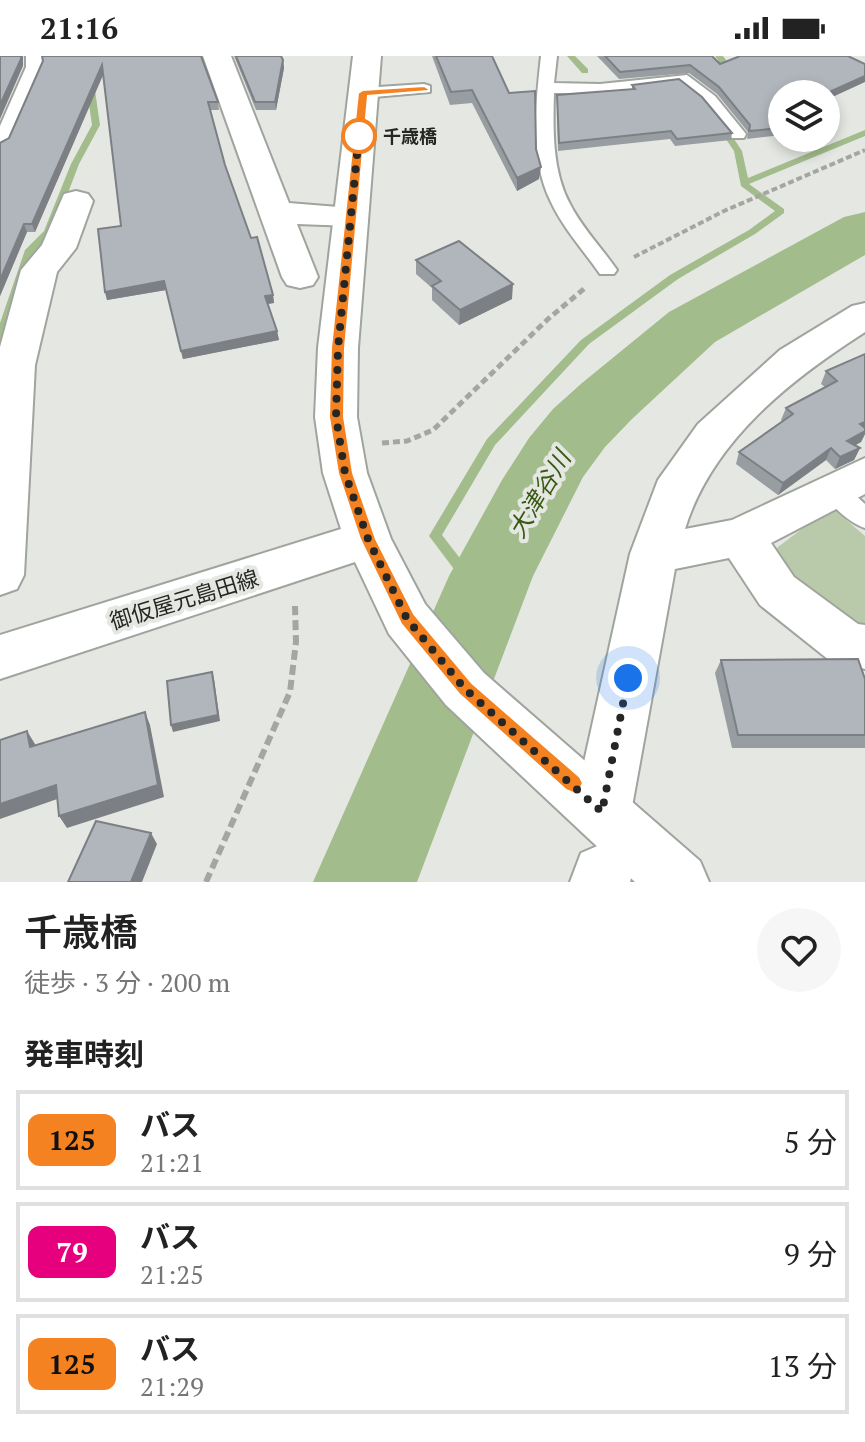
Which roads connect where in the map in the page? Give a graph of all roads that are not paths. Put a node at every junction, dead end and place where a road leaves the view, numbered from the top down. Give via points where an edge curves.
1 (34, 56) edge
2 (217, 56) edge
3 (549, 56) edge
4 (365, 75) edge
5 (544, 88) junction
6 (424, 89) dead end
7 (738, 134) dead end
8 (0, 145) edge
9 (76, 201) dead end
10 (276, 213) junction
11 (351, 216) junction
12 (607, 270) dead end
13 (300, 277) dead end
14 (865, 315) edge
15 (854, 494) edge
16 (741, 537) junction
17 (368, 539) junction
18 (654, 554) junction
19 (0, 575) edge
20 (865, 647) edge
21 (0, 657) edge
22 (588, 798) junction
23 (679, 882) edge

1 - 8 lane
2 - 10 street
3 - 5 lane
4 - 6 lane
4 - 11 street
5 - 7 lane via 600,89 681,78 709,99
5 - 12 lane via 554,190
9 - 19 street via 58,248 39,270 15,365
10 - 11 street
10 - 13 street
11 - 17 street via 336,417 345,473
14 - 18 street via 794,359 713,435 674,492
15 - 16 street
16 - 18 street
16 - 20 street via 777,591 847,645
17 - 21 street, 御仮屋元島田線
17 - 22 street via 407,619 465,689
18 - 22 street
22 - 23 street

